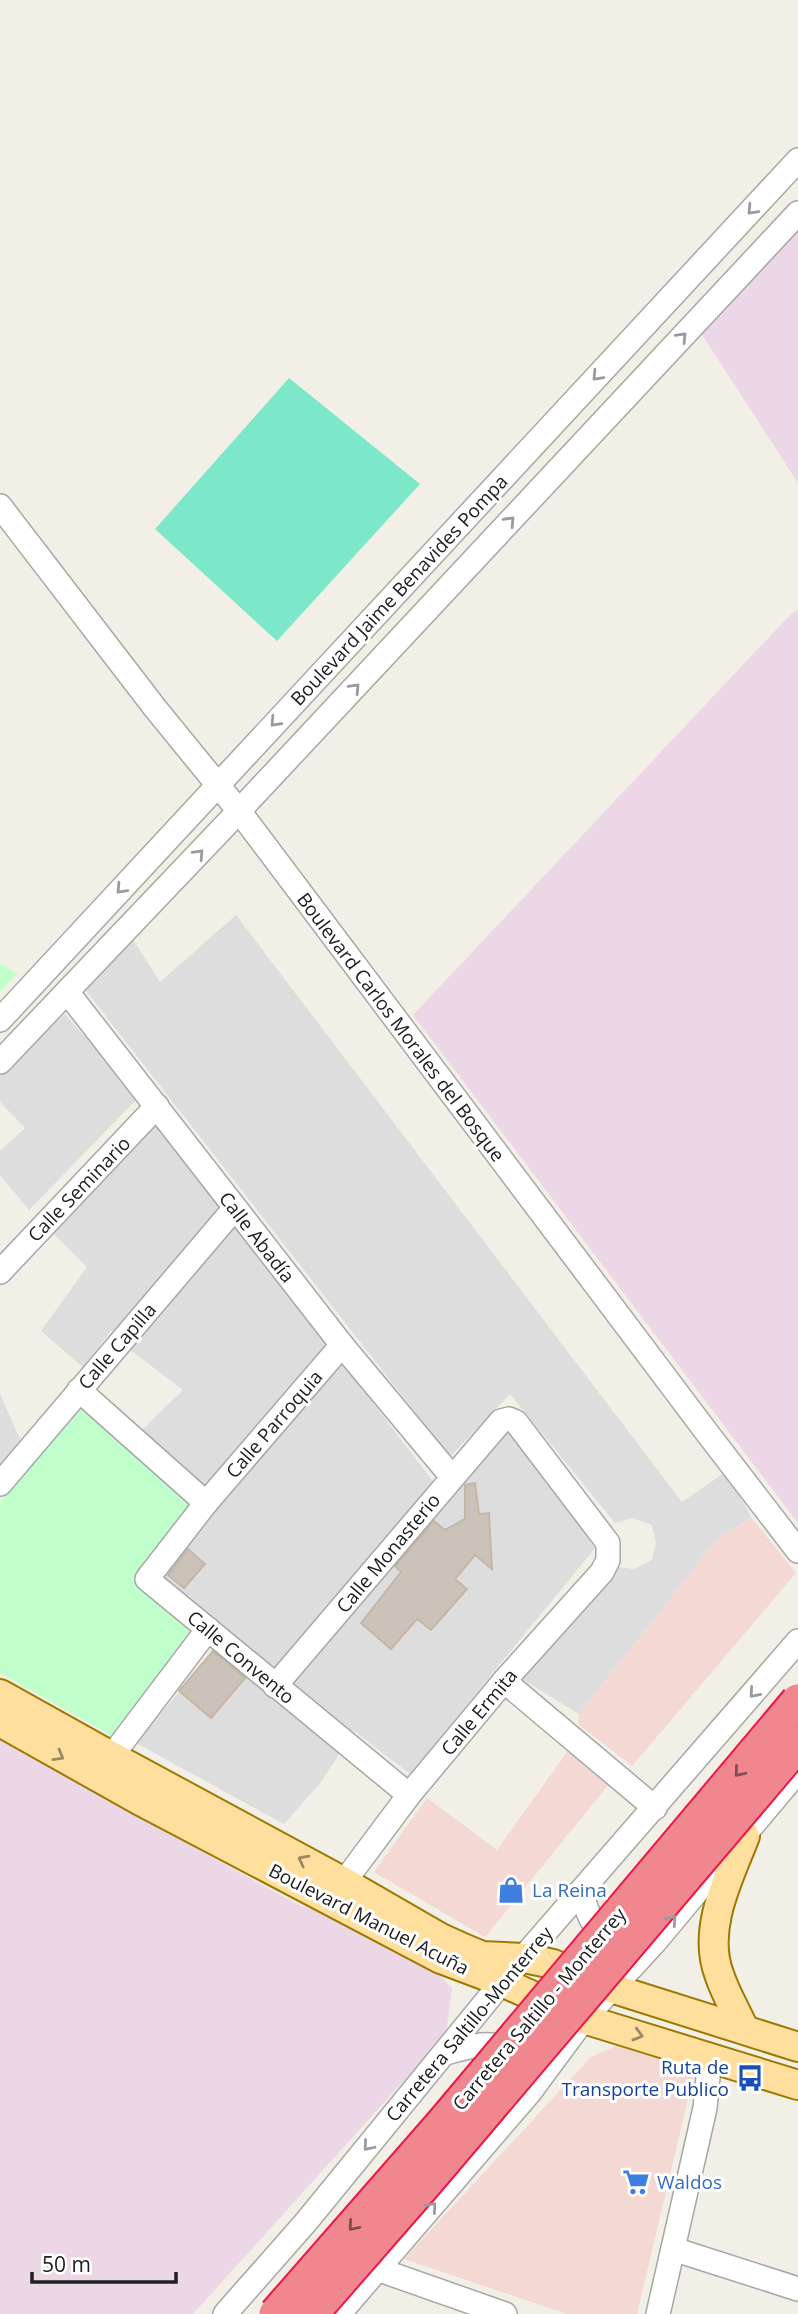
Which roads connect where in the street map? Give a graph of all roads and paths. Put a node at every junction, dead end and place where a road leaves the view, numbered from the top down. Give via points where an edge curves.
1 (798, 160) edge
2 (798, 213) edge
3 (0, 506) edge
4 (217, 785) junction
5 (239, 811) junction
6 (68, 993) junction
7 (0, 1020) edge
8 (0, 1062) edge
9 (157, 1107) junction
10 (234, 1209) junction
11 (0, 1272) edge
12 (342, 1345) junction
13 (79, 1390) junction
14 (452, 1477) junction
15 (0, 1484) edge
16 (206, 1503) junction
17 (608, 1543) joint
18 (798, 1551) edge
19 (208, 1629) junction
20 (798, 1641) edge
21 (504, 1681) junction
22 (275, 1686) junction
23 (0, 1694) edge
24 (798, 1701) edge
25 (0, 1722) edge
26 (798, 1744) edge
27 (104, 1766) junction
28 (798, 1771) edge
29 (409, 1795) junction
30 (655, 1808) junction
31 (745, 1836) junction
32 (344, 1882) junction
33 (581, 1891) junction
34 (321, 1897) junction
35 (653, 1943) junction
36 (524, 1958) junction
37 (502, 1982) junction
38 (611, 1988) junction
39 (584, 2019) junction
40 (744, 2029) junction
41 (798, 2047) edge
42 (446, 2053) junction
43 (710, 2057) junction
44 (798, 2085) edge
45 (530, 2092) junction
46 (673, 2249) junction
47 (377, 2269) junction
48 (798, 2289) edge
49 (225, 2314) edge
50 (276, 2314) edge
51 (311, 2314) edge
52 (339, 2314) edge
53 (505, 2314) edge
54 (658, 2314) edge

1 -> 4 street, Boulevard Jaime Benavides Pompa
5 -> 2 street, Boulevard Jaime Benavides Pompa
3 - 4 street, Boulevard Carlos Morales del Bosque
4 - 5 street, Boulevard Carlos Morales del Bosque
4 -> 7 street, Boulevard Jaime Benavides Pompa
6 -> 5 street, Boulevard Jaime Benavides Pompa
5 - 18 street, Boulevard Carlos Morales del Bosque
6 - 8 street, Boulevard Jaime Benavides Pompa
6 - 9 street, Calle Abadía
9 - 10 street, Calle Abadía
9 - 11 street, Calle Seminario
10 - 12 street, Calle Abadía
10 - 13 street, Calle Capilla
12 - 14 street, Calle Abadía
12 - 16 street, Calle Parroquia
13 - 15 street, Calle Capilla
13 - 16 street
14 - 17 street, Calle Monasterio via 501,1420 509,1419 516,1422
14 - 22 street, Calle Monasterio
16 - 19 street, Calle Convento via 147,1579
17 - 21 street, Calle Ermita via 602,1572
19 - 22 street, Calle Convento
19 - 27 street
20 -> 30 street, Carretera Saltillo-Monterrey
21 - 29 street, Calle Ermita
21 - 30 street
22 - 29 street, Calle Convento
23 - 27 main road, Boulevard Manuel Acuña
24 -> 50 highway, Carretera Saltillo - Monterrey, bridge
25 -> 27 main road, Boulevard Manuel Acuña
26 - 51 highway, Carretera Saltillo - Monterrey, bridge
32 -> 27 main road, Boulevard Manuel Acuña
27 - 34 main road, Boulevard Manuel Acuña
28 - 31 street
29 - 32 street, Calle Ermita
30 - 33 street, Carretera Saltillo-Monterrey
35 -> 31 street
31 - 40 main road via 716,1918 713,1946 718,1972
32 - 34 street
32 - 36 main road, Boulevard Manuel Acuña via 463,1948 482,1956
33 - 35 street via 597,1930 620,1942
33 - 36 street, Carretera Saltillo-Monterrey
34 - 37 main road, Boulevard Manuel Acuña via 441,1959
35 - 38 street
36 - 37 street, Carretera Saltillo-Monterrey
36 - 38 main road, Boulevard Manuel Acuña via 553,1964
37 - 39 main road, Boulevard Manuel Acuña
37 - 42 street, Carretera Saltillo-Monterrey
38 - 39 street
38 - 40 main road, Boulevard Manuel Acuña
39 -> 43 main road, Boulevard Manuel Acuña
39 - 45 street
40 - 41 main road, Boulevard Manuel Acuña
42 - 45 street via 485,2044 512,2051 528,2073
42 -> 49 street, Carretera Saltillo-Monterrey
43 - 44 main road, Boulevard Manuel Acuña
43 - 46 street via 705,2108
47 -> 45 street
46 - 48 street
46 - 54 street
47 - 52 street
47 - 53 street

